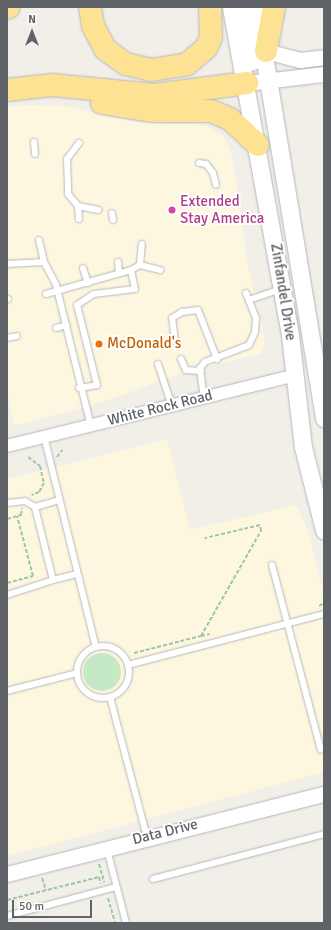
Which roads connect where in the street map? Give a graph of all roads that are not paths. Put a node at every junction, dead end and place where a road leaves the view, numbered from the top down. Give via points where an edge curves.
1 (90, 7) edge
2 (210, 7) edge
3 (231, 7) edge
4 (245, 7) edge
5 (256, 7) edge
6 (274, 7) edge
7 (266, 51) junction
8 (324, 57) edge
9 (324, 74) edge
10 (271, 81) junction
11 (247, 83) junction
12 (52, 85) junction
13 (7, 90) edge
14 (34, 142) dead end
15 (79, 143) dead end
16 (258, 145) junction
17 (35, 154) dead end
18 (199, 163) dead end
19 (216, 186) dead end
20 (78, 206) junction
21 (100, 210) dead end
22 (79, 219) dead end
23 (39, 240) dead end
24 (142, 244) dead end
25 (44, 262) junction
26 (118, 262) dead end
27 (7, 264) edge
28 (140, 265) junction
29 (83, 268) dead end
30 (131, 270) junction
31 (160, 270) dead end
32 (119, 273) junction
33 (88, 283) junction
34 (283, 289) junction
35 (246, 292) dead end
36 (58, 293) junction
37 (46, 294) dead end
38 (249, 300) junction
39 (67, 325) junction
40 (56, 328) dead end
41 (17, 336) dead end
42 (7, 338) edge
43 (175, 342) dead end
44 (217, 359) junction
45 (181, 360) dead end
46 (158, 364) dead end
47 (321, 368) edge
48 (201, 371) junction
49 (295, 375) junction
50 (79, 388) junction
51 (204, 398) junction
52 (172, 406) junction
53 (324, 418) edge
54 (91, 426) junction
55 (44, 436) junction
56 (7, 446) edge
57 (318, 490) edge
58 (59, 500) junction
59 (7, 503) edge
60 (35, 507) junction
61 (324, 530) edge
62 (272, 566) dead end
63 (77, 574) junction
64 (53, 580) junction
65 (7, 595) edge
66 (324, 614) edge
67 (288, 624) junction
68 (96, 647) junction
69 (128, 665) junction
70 (77, 673) junction
71 (7, 691) edge
72 (110, 696) junction
73 (320, 750) dead end
74 (324, 794) edge
75 (324, 834) edge
76 (147, 837) junction
77 (106, 847) junction
78 (7, 874) edge
79 (153, 879) dead end
80 (116, 887) junction
81 (7, 916) edge
82 (126, 923) edge

1 - 2 highway via 93,26 105,49 126,64 151,70 186,64 206,48 211,37
3 - 11 main road, Zinfandel Drive
4 - 11 main road via 252,70
5 - 7 main road, Zinfandel Drive
6 - 7 highway
7 - 8 street via 300,60
7 - 10 main road, Zinfandel Drive
9 - 10 street
10 - 11 street
10 - 47 main road, Zinfandel Drive
11 - 12 highway via 155,94
11 - 16 main road, Zinfandel Drive
12 - 13 highway
12 - 16 highway via 95,102 133,109 211,111 230,119
14 - 17 lane
15 - 20 lane via 67,159 65,183 70,200
16 - 34 main road, Zinfandel Drive
18 - 19 lane via 206,164 214,173
20 - 21 lane
20 - 22 lane
23 - 25 lane
24 - 28 lane
25 - 27 lane
25 - 36 lane
26 - 32 lane
28 - 30 lane
28 - 31 lane
29 - 33 lane
30 - 32 lane
30 - 50 lane via 135,290 86,296 77,305 97,385
32 - 33 lane
33 - 36 lane
34 - 38 lane
34 - 49 main road, Zinfandel Drive
35 - 38 lane
36 - 37 lane
36 - 39 lane
38 - 44 lane via 256,318 249,345
39 - 40 lane
39 - 50 lane
41 - 42 lane
43 - 44 lane via 172,318 198,310
44 - 48 lane via 205,362
45 - 48 lane via 186,370
46 - 52 lane
47 - 49 main road, White Rock Road
47 - 53 main road, Zinfandel Drive
48 - 51 lane
49 - 51 street, White Rock Road
49 - 57 main road, Zinfandel Drive via 303,447
50 - 54 lane
51 - 52 street, White Rock Road
52 - 54 street, White Rock Road
54 - 55 street, White Rock Road
55 - 56 street, White Rock Road
55 - 58 lane
57 - 61 main road, Zinfandel Drive
58 - 60 lane
58 - 63 lane
59 - 60 lane via 23,501
60 - 64 lane
62 - 67 lane
63 - 64 lane
63 - 68 lane
64 - 65 lane
66 - 67 lane
67 - 69 lane
67 - 73 lane
68 - 69 lane via 115,649
68 - 70 lane via 80,659
69 - 72 lane via 125,684
70 - 71 lane
70 - 72 lane via 82,688 90,694
72 - 76 lane
74 - 76 street, Data Drive
75 - 79 lane
76 - 77 street, Data Drive
77 - 78 street, Data Drive
77 - 80 lane
80 - 81 lane
80 - 82 lane

